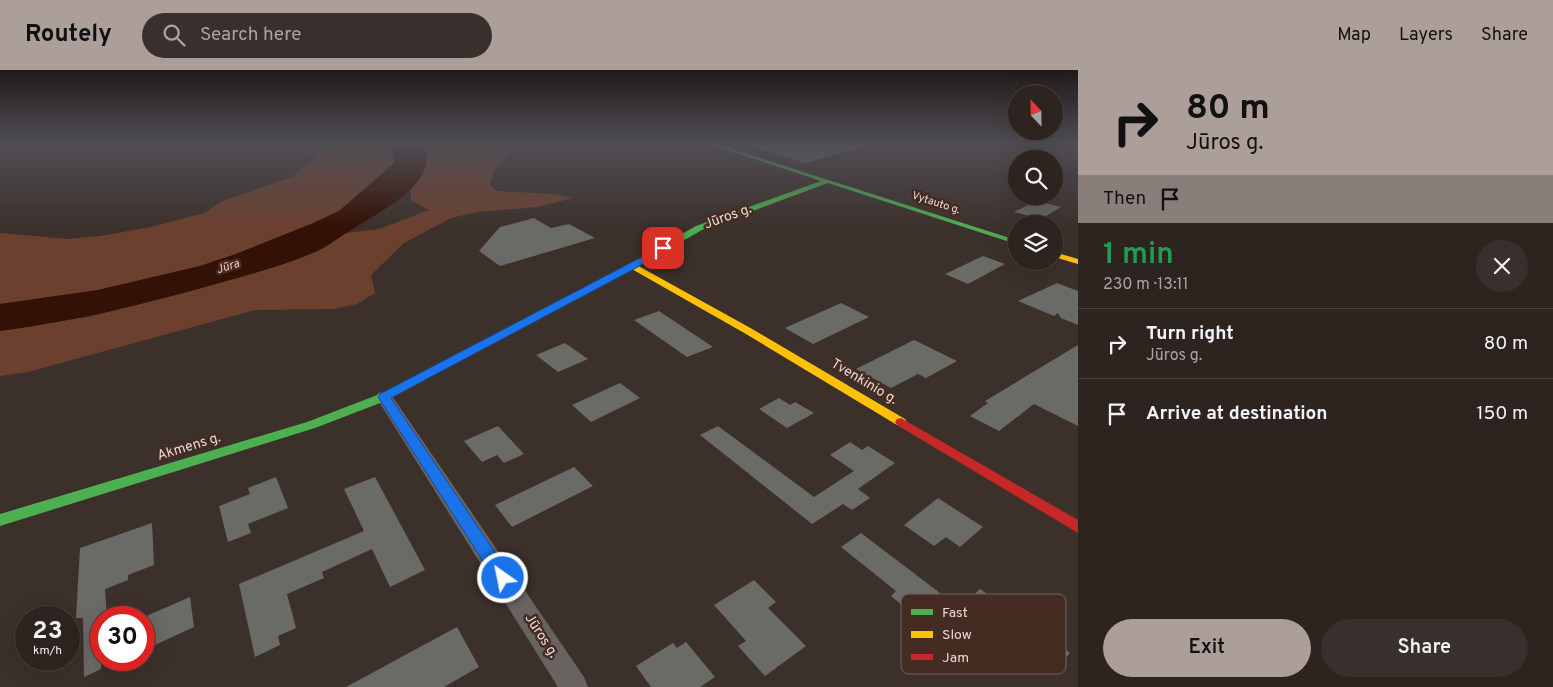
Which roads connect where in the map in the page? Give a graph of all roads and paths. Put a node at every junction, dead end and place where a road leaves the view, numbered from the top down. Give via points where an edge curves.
1 (794, 171) edge
2 (828, 182) junction
3 (1008, 239) edge
4 (1063, 257) edge
5 (1078, 262) edge
6 (633, 266) junction
7 (384, 397) junction
8 (0, 520) edge
9 (1078, 527) edge
10 (574, 687) edge

1 - 2 street, Vytauto g.
2 - 3 street, Vytauto g.
2 - 6 street, Jūros g. via 699,228
4 - 5 street
6 - 7 street, Jūros g.
6 - 9 street, Tvenkinio g.
7 - 8 street, Akmens g. via 268,438
7 - 10 street, Jūros g.

